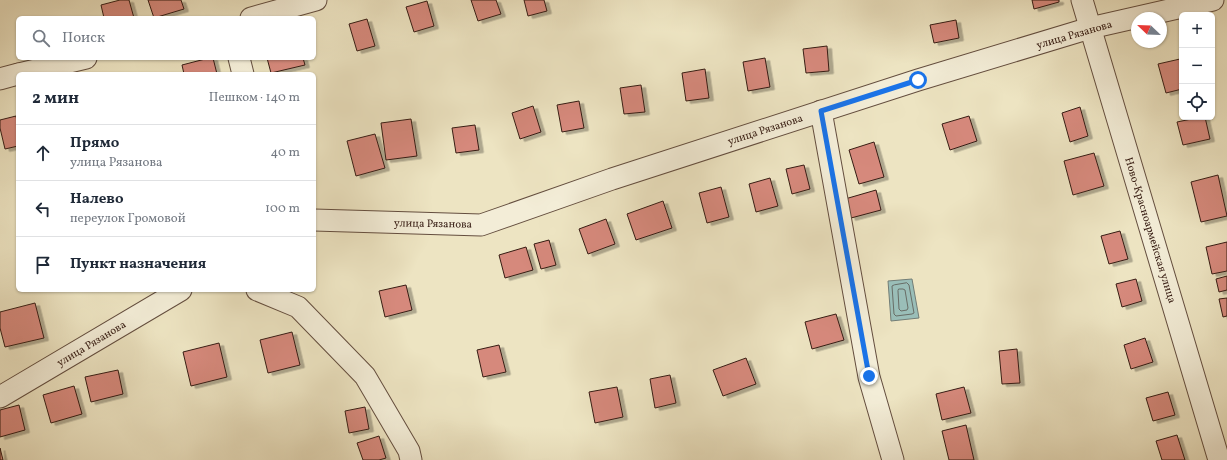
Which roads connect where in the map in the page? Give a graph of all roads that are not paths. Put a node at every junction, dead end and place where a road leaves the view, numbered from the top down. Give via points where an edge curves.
1 (316, 0) edge
2 (1082, 0) edge
3 (1213, 0) edge
4 (276, 5) edge
5 (255, 16) edge
6 (1090, 28) junction
7 (78, 60) edge
8 (240, 60) edge
9 (27, 72) edge
10 (242, 72) edge
11 (16, 75) edge
12 (0, 79) edge
13 (821, 111) junction
14 (316, 220) edge
15 (179, 292) edge
16 (262, 292) edge
17 (0, 397) edge
18 (889, 459) edge
19 (411, 460) edge
20 (1219, 460) edge

1 - 4 street
2 - 6 street, Ново-Красноармейская улица
3 - 6 street, улица Рязанова
4 - 5 street
6 - 13 street, улица Рязанова
6 - 20 street, Ново-Красноармейская улица
7 - 9 street
8 - 10 street
11 - 12 street
13 - 14 street, улица Рязанова via 481,225
13 - 18 street via 869,376
15 - 17 street, улица Рязанова
16 - 19 street via 298,307 365,376

